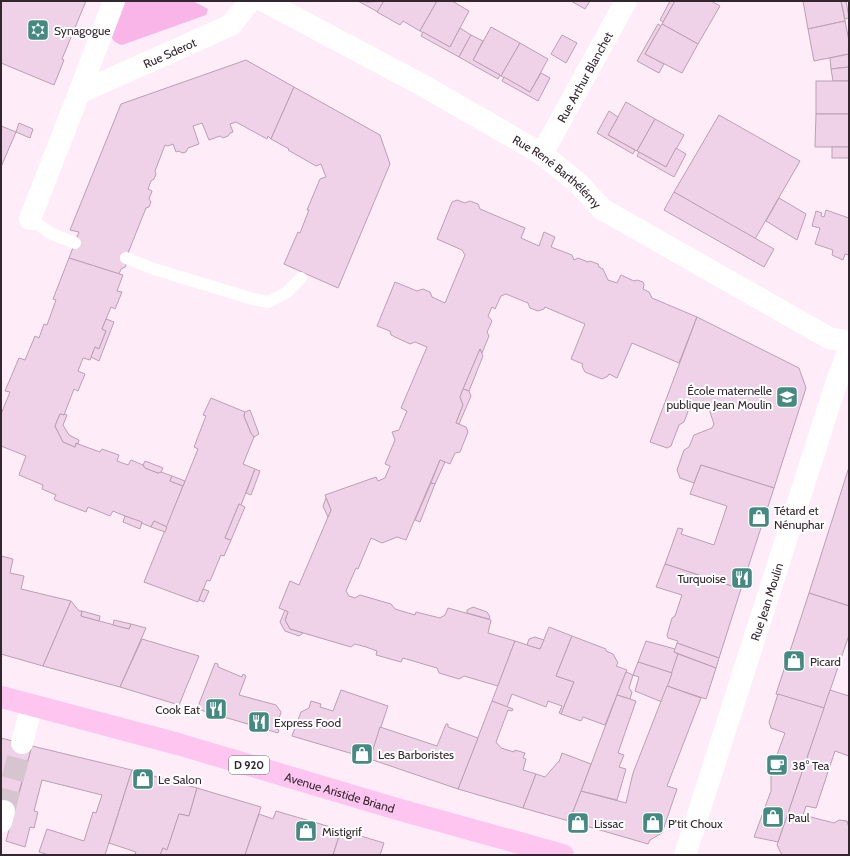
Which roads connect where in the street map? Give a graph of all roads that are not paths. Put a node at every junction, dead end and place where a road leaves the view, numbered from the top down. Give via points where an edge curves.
1 (114, 1) edge
2 (250, 1) edge
3 (264, 1) edge
4 (626, 1) edge
5 (79, 93) junction
6 (542, 154) junction
7 (30, 219) joint
8 (75, 243) dead end
9 (126, 258) dead end
10 (301, 278) dead end
11 (849, 342) edge
12 (849, 349) edge
13 (1, 696) edge
14 (32, 705) junction
15 (22, 743) tunnel mouth
16 (563, 855) edge
17 (685, 855) edge

1 - 5 street
2 - 5 street, Rue Sderot via 231,25
3 - 6 street, Rue René Barthélémy via 424,86
4 - 6 street, Rue Arthur Blanchet
5 - 7 street
6 - 11 street, Rue René Barthélémy via 580,184 602,209 829,338
7 - 8 lane via 52,234
9 - 10 lane via 268,302 286,293
12 - 17 street, Rue Jean Moulin
13 - 14 main road, Avenue Aristide Briand / D 920
14 - 15 street
14 - 16 main road, Avenue Aristide Briand / D 920 via 178,744

